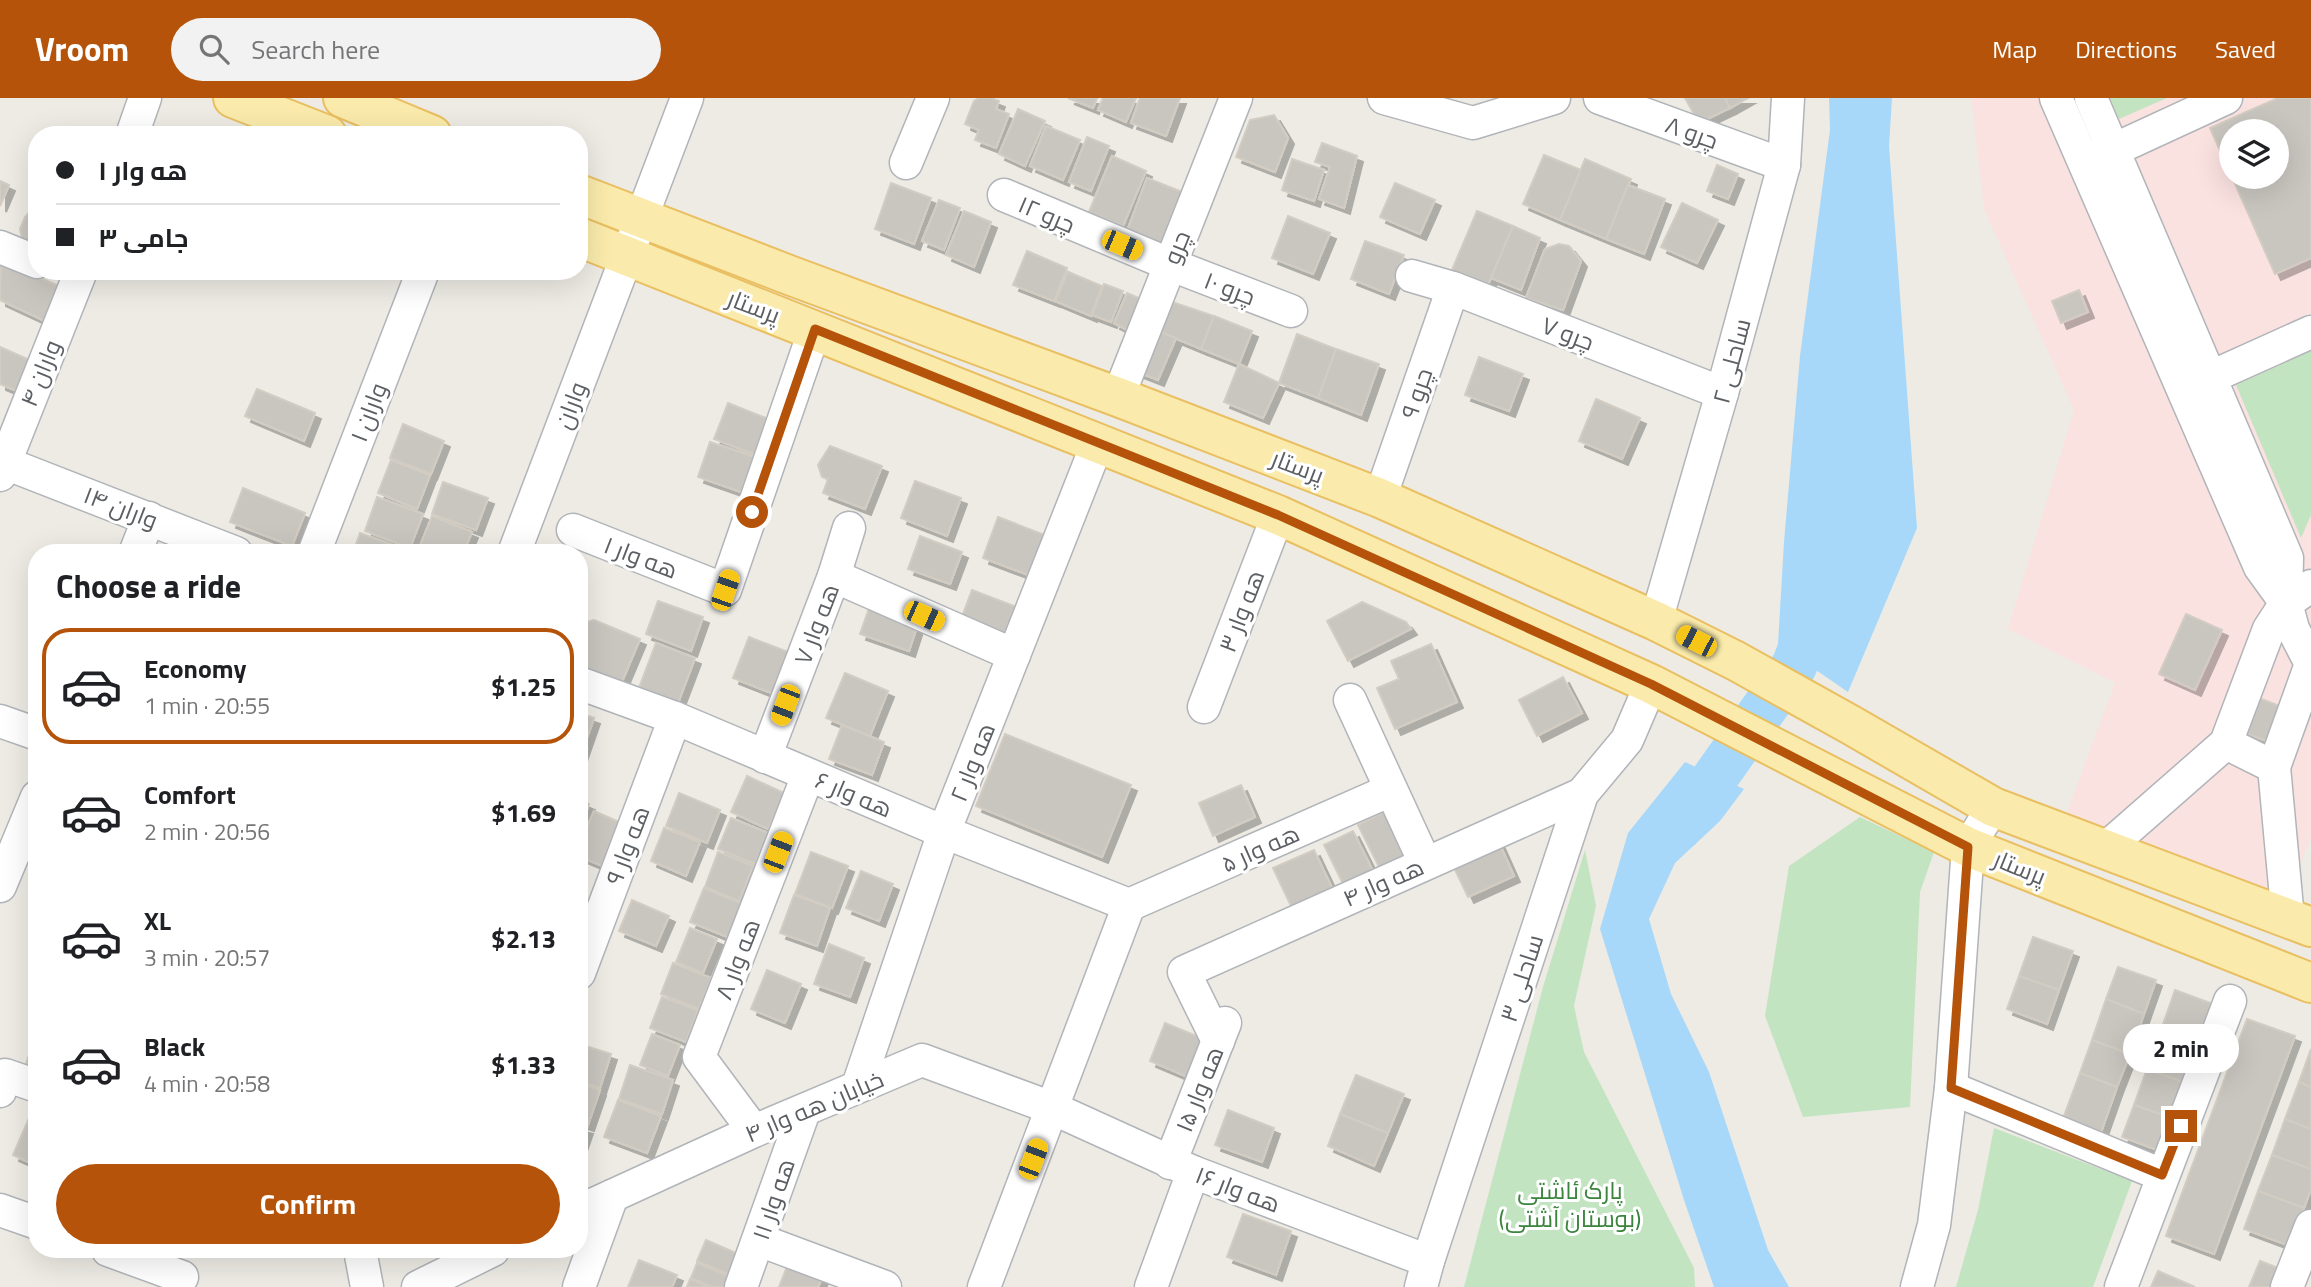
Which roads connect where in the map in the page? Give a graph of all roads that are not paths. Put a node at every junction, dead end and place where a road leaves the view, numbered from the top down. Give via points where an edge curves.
1 (145, 98) edge
2 (233, 98) edge
3 (343, 98) edge
4 (687, 98) edge
5 (933, 98) edge
6 (1237, 98) edge
7 (1384, 98) edge
8 (1554, 98) edge
9 (1600, 98) edge
10 (1788, 98) edge
11 (2056, 98) edge
12 (2091, 98) edge
13 (2226, 98) edge
14 (135, 126) edge
15 (304, 126) edge
16 (410, 126) edge
17 (2112, 149) junction
18 (906, 163) dead end
19 (2085, 164) junction
20 (1784, 165) junction
21 (1003, 195) dead end
22 (588, 198) edge
23 (642, 219) junction
24 (588, 241) edge
25 (0, 247) edge
26 (626, 257) junction
27 (28, 258) edge
28 (1169, 264) junction
29 (1412, 276) dead end
30 (71, 280) edge
31 (420, 280) edge
32 (1453, 288) junction
33 (1291, 311) dead end
34 (815, 329) junction
35 (2311, 332) edge
36 (2196, 383) junction
37 (1722, 393) junction
38 (1118, 397) junction
39 (1098, 442) junction
40 (3, 469) edge
41 (1380, 498) junction
42 (1278, 515) junction
43 (149, 518) junction
44 (849, 528) dead end
45 (573, 530) dead end
46 (139, 544) edge
47 (214, 544) edge
48 (317, 544) edge
49 (517, 544) edge
50 (834, 576) junction
51 (2299, 594) edge
52 (1656, 621) junction
53 (1014, 655) junction
54 (1651, 684) junction
55 (588, 686) edge
56 (1350, 700) dead end
57 (1204, 707) dead end
58 (675, 718) junction
59 (0, 721) edge
60 (28, 731) edge
61 (2226, 743) junction
62 (765, 757) junction
63 (2274, 767) junction
64 (808, 775) junction
65 (1391, 790) junction
66 (1582, 794) junction
67 (1993, 807) junction
68 (28, 819) edge
69 (944, 832) junction
70 (1968, 847) junction
71 (2105, 850) junction
72 (1425, 863) junction
73 (0, 887) edge
74 (1129, 905) junction
75 (2300, 923) edge
76 (588, 949) edge
77 (2271, 967) junction
78 (2311, 983) edge
79 (2230, 1001) dead end
80 (1223, 1028) joint
81 (28, 1083) edge
82 (858, 1086) junction
83 (1951, 1088) junction
84 (0, 1091) edge
85 (1052, 1108) junction
86 (804, 1111) junction
87 (754, 1131) junction
88 (1181, 1167) junction
89 (2162, 1175) junction
90 (612, 1196) junction
91 (588, 1207) edge
92 (0, 1210) edge
93 (28, 1220) edge
94 (2311, 1226) edge
95 (759, 1240) junction
96 (130, 1258) edge
97 (362, 1258) edge
98 (477, 1258) edge
99 (1424, 1274) edge
100 (182, 1277) dead end
101 (367, 1287) edge
102 (418, 1287) edge
103 (579, 1287) edge
104 (741, 1287) edge
105 (886, 1287) edge
106 (984, 1287) edge
107 (1151, 1287) edge
108 (1917, 1287) edge
109 (2121, 1287) edge
110 (2287, 1287) edge

1 - 14 street
2 - 15 main road
3 - 16 main road
4 - 23 street
5 - 18 street
6 - 28 street, چرو
7 - 8 street via 1472,123
9 - 20 street, چرو ۸
10 - 20 street, ساحلی ۲
11 - 19 street
12 - 17 street
13 - 17 street
17 - 19 street
17 - 36 street
19 - 36 street
20 - 37 street, ساحلی ۲
21 - 28 street, چرو ۱۲
22 - 23 main road, پرستار
23 - 26 street, واران
23 - 38 main road, پرستار
24 - 26 main road, پرستار
25 - 27 street
26 - 34 main road, پرستار
26 - 49 street, واران
28 - 33 street, چرو ۱۰
28 - 38 street, چرو
29 - 32 street, چرو ۷
30 - 40 street, واران ۴
31 - 48 street, واران ۱
32 - 37 street, چرو ۷
32 - 41 street, چرو ۹
34 - 39 main road, پرستار
34 - 45 street, هه وار ۱ via 725,590
35 - 36 street
36 - 51 street via 2287,558
37 - 52 street, ساحلی ۲
38 - 41 main road, پرستار
39 - 42 main road, پرستار
39 - 53 street, هه وار ۲
40 - 43 street, واران ۱۴
41 - 52 main road, پرستار
42 - 54 main road, پرستار
42 - 57 street, هه وار ۳
43 - 46 street
43 - 47 street, واران ۱۴
44 - 50 street, هه وار ۷
50 - 53 street
50 - 62 street, هه وار ۷
51 - 61 street via 2269,629
51 - 63 street via 2293,629 2311,664
52 - 67 main road, پرستار via 1736,661
53 - 69 street, هه وار ۲
54 - 66 street, ساحلی ۳ via 1627,740
54 - 70 main road, پرستار
55 - 58 street, هه وار ۶
56 - 65 street
58 - 62 street, هه وار ۶
58 - 76 street, هه وار ۹
59 - 60 street
61 - 63 street
61 - 71 street
62 - 64 street, هه وار ۶
63 - 75 street
64 - 69 street, هه وار ۶
64 - 87 street, هه وار ۸ via 699,1057
65 - 72 street
65 - 74 street, هه وار ۵
66 - 72 street, هه وار ۴
66 - 99 street, ساحلی ۳
67 - 70 street
67 - 71 main road, پرستار
68 - 73 street
69 - 74 street, هه وار ۶
69 - 82 street, هه وار ۲
70 - 77 main road, پرستار
70 - 83 street
71 - 75 main road, پرستار
72 - 80 street, هه وار ۴ via 1184,972
74 - 85 street
75 - 77 main road
77 - 78 main road, پرستار
79 - 89 street
80 - 88 street, هه وار ۱۵
81 - 84 street via 5,1075
82 - 85 street, خیابان هه وار ۴ via 922,1060
82 - 86 street, خیابان هه وار ۴
83 - 89 street
83 - 108 street via 1934,1225
85 - 88 street, هه وار ۱۶
85 - 106 street
86 - 87 street, خیابان هه وار ۴
86 - 95 street, هه وار ۱۱
87 - 90 street, خیابان هه وار ۴
88 - 99 street, هه وار ۱۶
88 - 107 street, هه وار ۱۵
89 - 109 street
90 - 91 street, خیابان هه وار ۴
90 - 103 street
92 - 93 street
94 - 110 street
95 - 104 street, هه وار ۱۱
95 - 105 street
96 - 100 street
97 - 101 street
98 - 102 street

